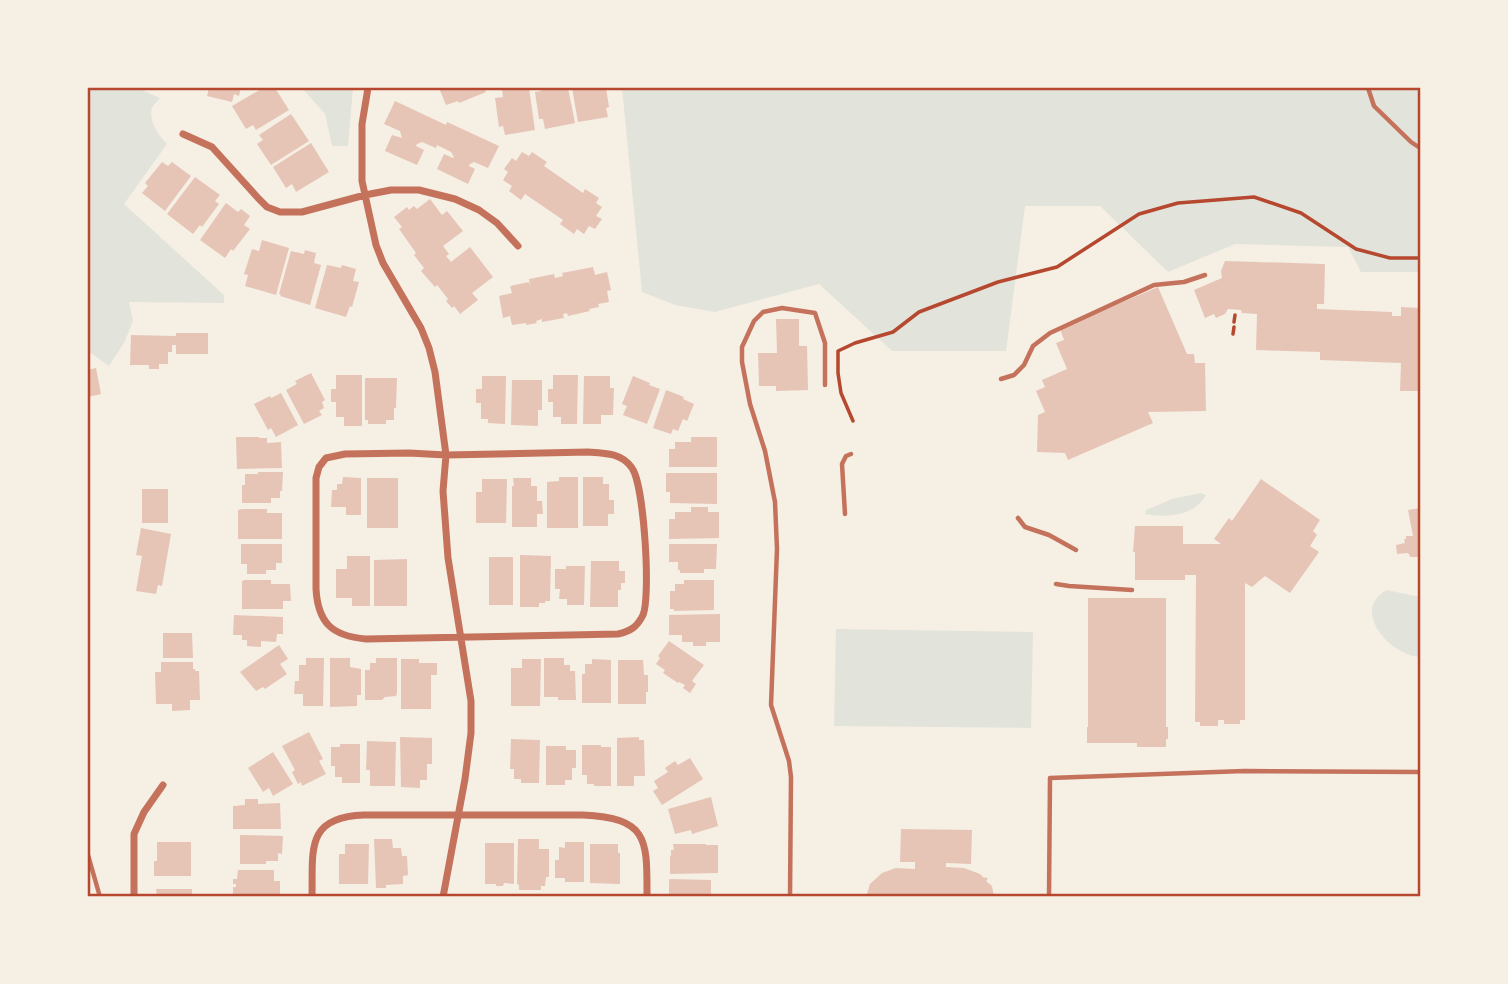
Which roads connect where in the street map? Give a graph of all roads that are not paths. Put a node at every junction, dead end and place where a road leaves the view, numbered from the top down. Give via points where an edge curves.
1 (368, 88) edge
2 (1368, 88) edge
3 (183, 134) dead end
4 (1420, 148) edge
5 (365, 195) junction
6 (518, 246) dead end
7 (1205, 275) dead end
8 (1001, 379) dead end
9 (825, 385) dead end
10 (851, 454) dead end
11 (446, 455) junction
12 (845, 514) dead end
13 (1017, 518) dead end
14 (1076, 550) dead end
15 (1056, 584) dead end
16 (1132, 590) dead end
17 (461, 636) junction
18 (1420, 772) edge
19 (163, 785) dead end
20 (458, 816) junction
21 (88, 855) edge
22 (100, 897) edge
23 (134, 897) edge
24 (312, 897) edge
25 (443, 897) edge
26 (647, 897) edge
27 (790, 897) edge
28 (1049, 897) edge

1 - 5 street via 361,146
2 - 4 lane via 1374,106
3 - 5 street via 212,147 267,207 280,212 302,212
5 - 6 street via 419,190 455,199 497,223
5 - 11 street via 383,263 429,348
7 - 8 lane via 1154,285 1050,333 1034,346 1014,376
9 - 27 lane via 825,343 815,313 782,308 763,312 742,347 750,404 775,502 771,705 791,777
10 - 12 lane via 842,464
11 - 17 street via 443,491 448,558
11 - 17 street via 345,454 326,458 316,478 317,604 325,622 345,635 366,639
11 - 17 street via 617,455 633,469 641,498 645,605 630,632
13 - 14 lane via 1025,527
15 - 16 lane
17 - 20 street via 471,720
18 - 28 lane via 1050,778
19 - 23 street via 134,834
20 - 24 street via 356,815 333,820 319,831 314,845
20 - 25 street
20 - 26 street via 583,815 627,823 643,838
21 - 22 lane

